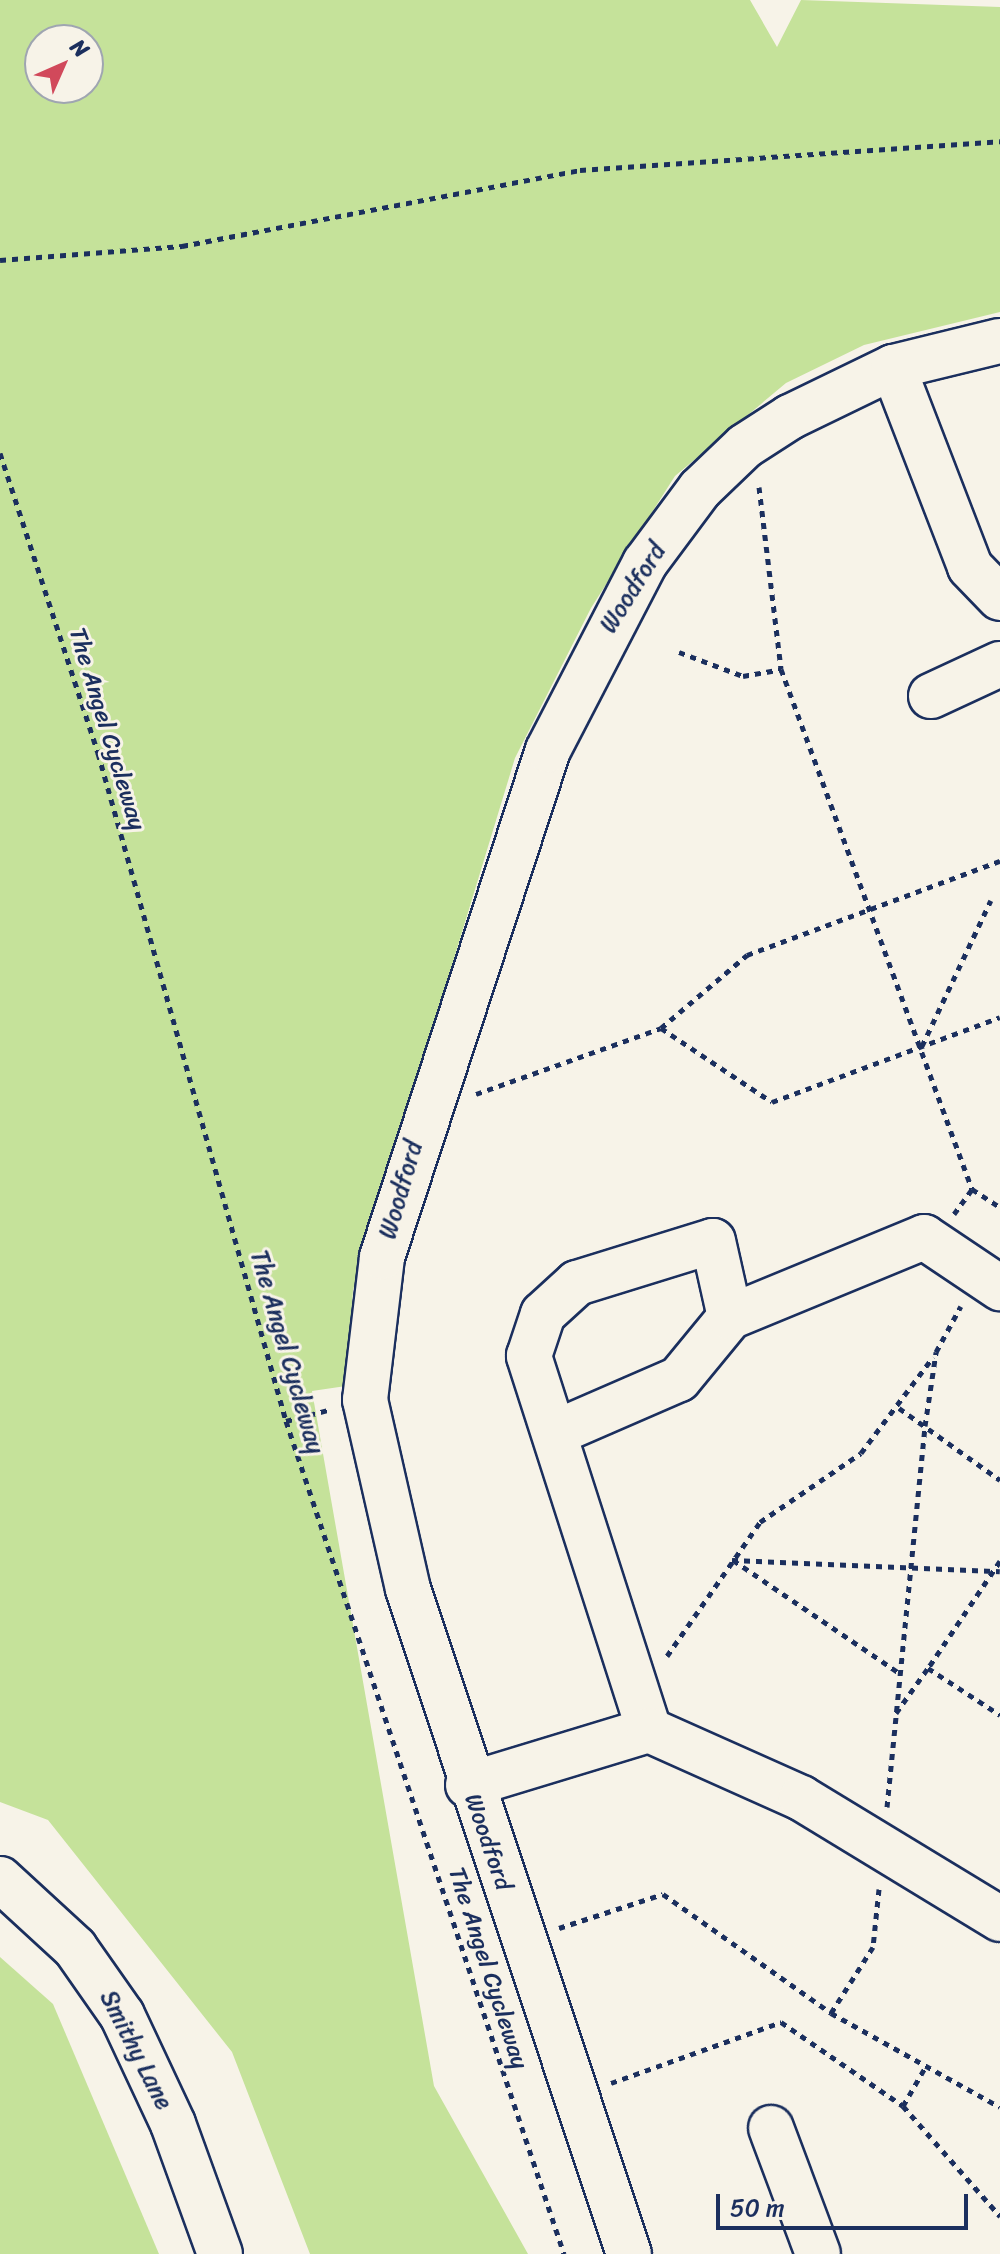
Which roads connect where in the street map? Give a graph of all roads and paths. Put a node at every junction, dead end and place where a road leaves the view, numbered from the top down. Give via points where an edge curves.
1 (1000, 141) edge
2 (0, 260) edge
3 (1000, 341) edge
4 (893, 367) junction
5 (754, 441) junction
6 (0, 453) edge
7 (985, 560) edge
8 (1000, 598) edge
9 (679, 652) dead end
10 (1000, 664) edge
11 (781, 669) junction
12 (931, 696) dead end
13 (1000, 861) edge
14 (991, 900) dead end
15 (866, 911) junction
16 (1000, 1017) edge
17 (661, 1028) junction
18 (921, 1046) junction
19 (424, 1112) junction
20 (1000, 1207) edge
21 (989, 1281) edge
22 (730, 1317) junction
23 (936, 1352) junction
24 (899, 1408) junction
25 (925, 1426) junction
26 (557, 1432) junction
27 (1000, 1480) edge
28 (732, 1560) junction
29 (1000, 1561) edge
30 (910, 1565) junction
31 (997, 1570) edge
32 (928, 1668) junction
33 (899, 1673) junction
34 (644, 1714) junction
35 (895, 1714) junction
36 (1000, 1715) edge
37 (468, 1785) junction
38 (883, 1848) junction
39 (0, 1879) edge
40 (1000, 1919) edge
41 (558, 1928) dead end
42 (831, 2013) junction
43 (926, 2066) junction
44 (606, 2085) dead end
45 (903, 2106) junction
46 (1000, 2107) edge
47 (771, 2128) dead end
48 (1000, 2216) edge
49 (220, 2254) edge
50 (564, 2254) edge
51 (629, 2254) edge
52 (818, 2254) edge

1 - 2 path via 580,170 182,246
3 - 4 street, Woodford
4 - 5 street, Woodford
4 - 7 street
5 - 11 path
5 - 19 street, Woodford via 700,489 594,652 518,832
6 - 50 path, The Angel Cycleway via 98,753 286,1421
7 - 8 street
9 - 11 path via 743,676
10 - 12 street
11 - 15 path
13 - 15 path
14 - 18 path
15 - 17 path via 747,955
15 - 18 path
16 - 18 path
17 - 18 path via 772,1102
17 - 19 path
18 - 20 path via 972,1189
19 - 37 street, Woodford via 382,1257 365,1400 408,1589
21 - 22 street via 924,1237
21 - 23 path
22 - 26 street via 679,1379
22 - 26 street via 713,1241 577,1283 543,1314 529,1356
23 - 24 path
23 - 25 path
24 - 25 path
24 - 28 path via 861,1453 760,1522
25 - 27 path
25 - 30 path
26 - 34 street
28 - 30 path
28 - 33 path
28 - 34 path
29 - 31 path
30 - 31 path
30 - 33 path
31 - 32 path
32 - 35 path
32 - 36 path
33 - 35 path
34 - 37 street
34 - 38 street
35 - 38 path
37 - 51 street, Woodford
38 - 40 street
38 - 42 path via 873,1947
39 - 49 street, Smithy Lane via 75,1948 122,2015 173,2124
41 - 42 path via 663,1894
42 - 43 path
43 - 45 path
43 - 46 path
44 - 45 path via 781,2022
45 - 48 path
47 - 52 street

